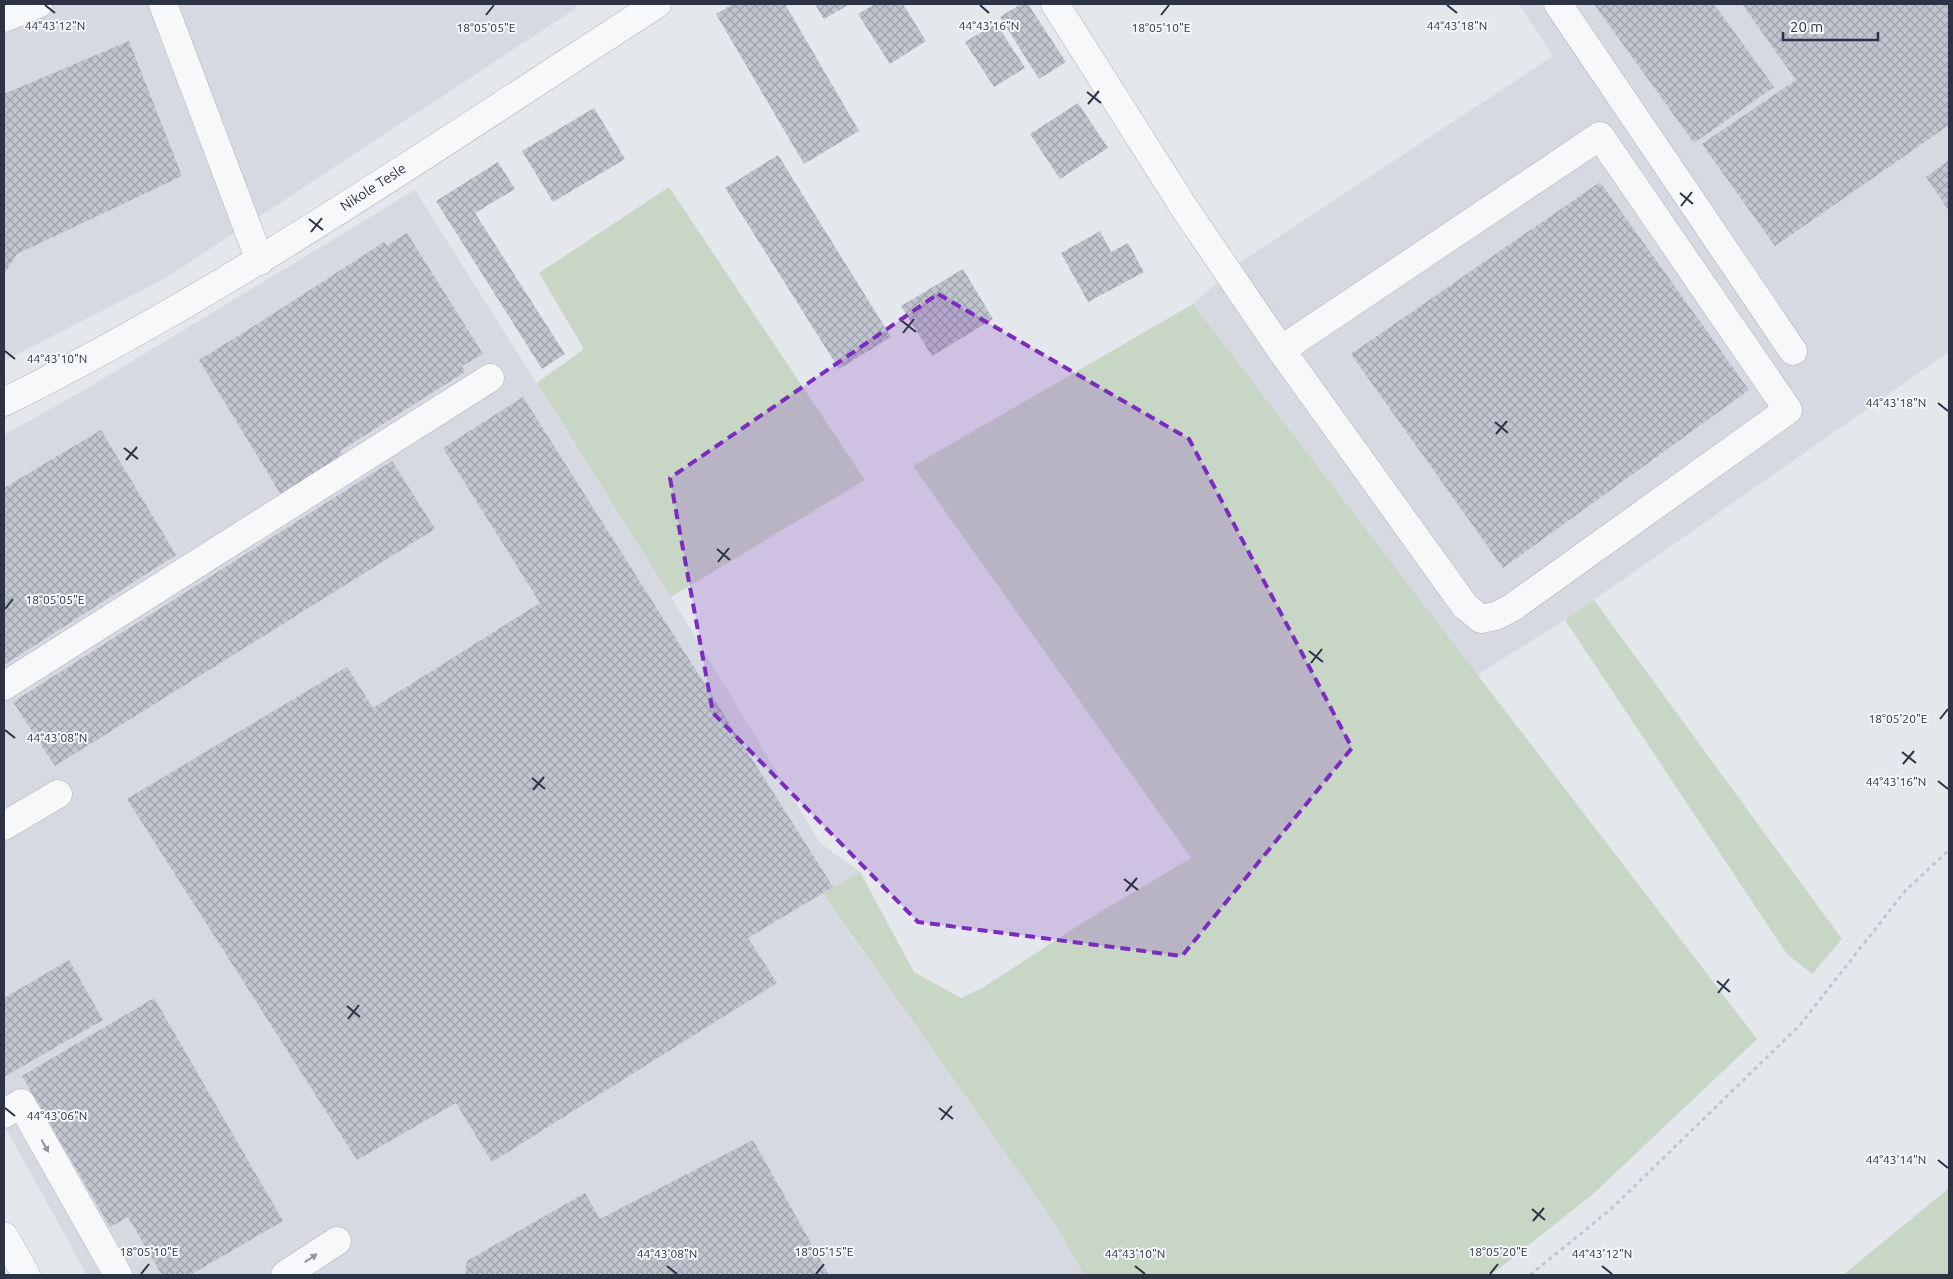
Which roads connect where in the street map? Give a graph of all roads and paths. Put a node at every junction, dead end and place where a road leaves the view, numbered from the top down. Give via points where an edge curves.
1 (38, 4) edge
2 (163, 4) edge
3 (657, 4) edge
4 (1055, 4) edge
5 (1558, 4) edge
6 (4, 18) edge
7 (260, 261) junction
8 (1281, 350) junction
9 (1793, 351) dead end
10 (490, 378) dead end
11 (4, 402) edge
12 (4, 686) edge
13 (58, 794) dead end
14 (4, 826) edge
15 (1949, 850) edge
16 (12, 1109) edge
17 (4, 1236) edge
18 (337, 1241) dead end
19 (26, 1275) edge
20 (118, 1275) edge
21 (285, 1275) edge
22 (1530, 1275) edge

1 - 6 street
2 - 7 street
3 - 7 street, Nikole Tesle
4 - 8 street via 1185,209
5 - 9 street
7 - 11 street, Nikole Tesle via 68,370
8 - 8 street via 1465,606 1481,620 1513,607 1788,410 1600,136
10 - 12 street
13 - 14 street
15 - 22 path via 1906,891 1800,1025 1611,1209
16 -> 20 street
17 - 19 street
21 -> 18 street

